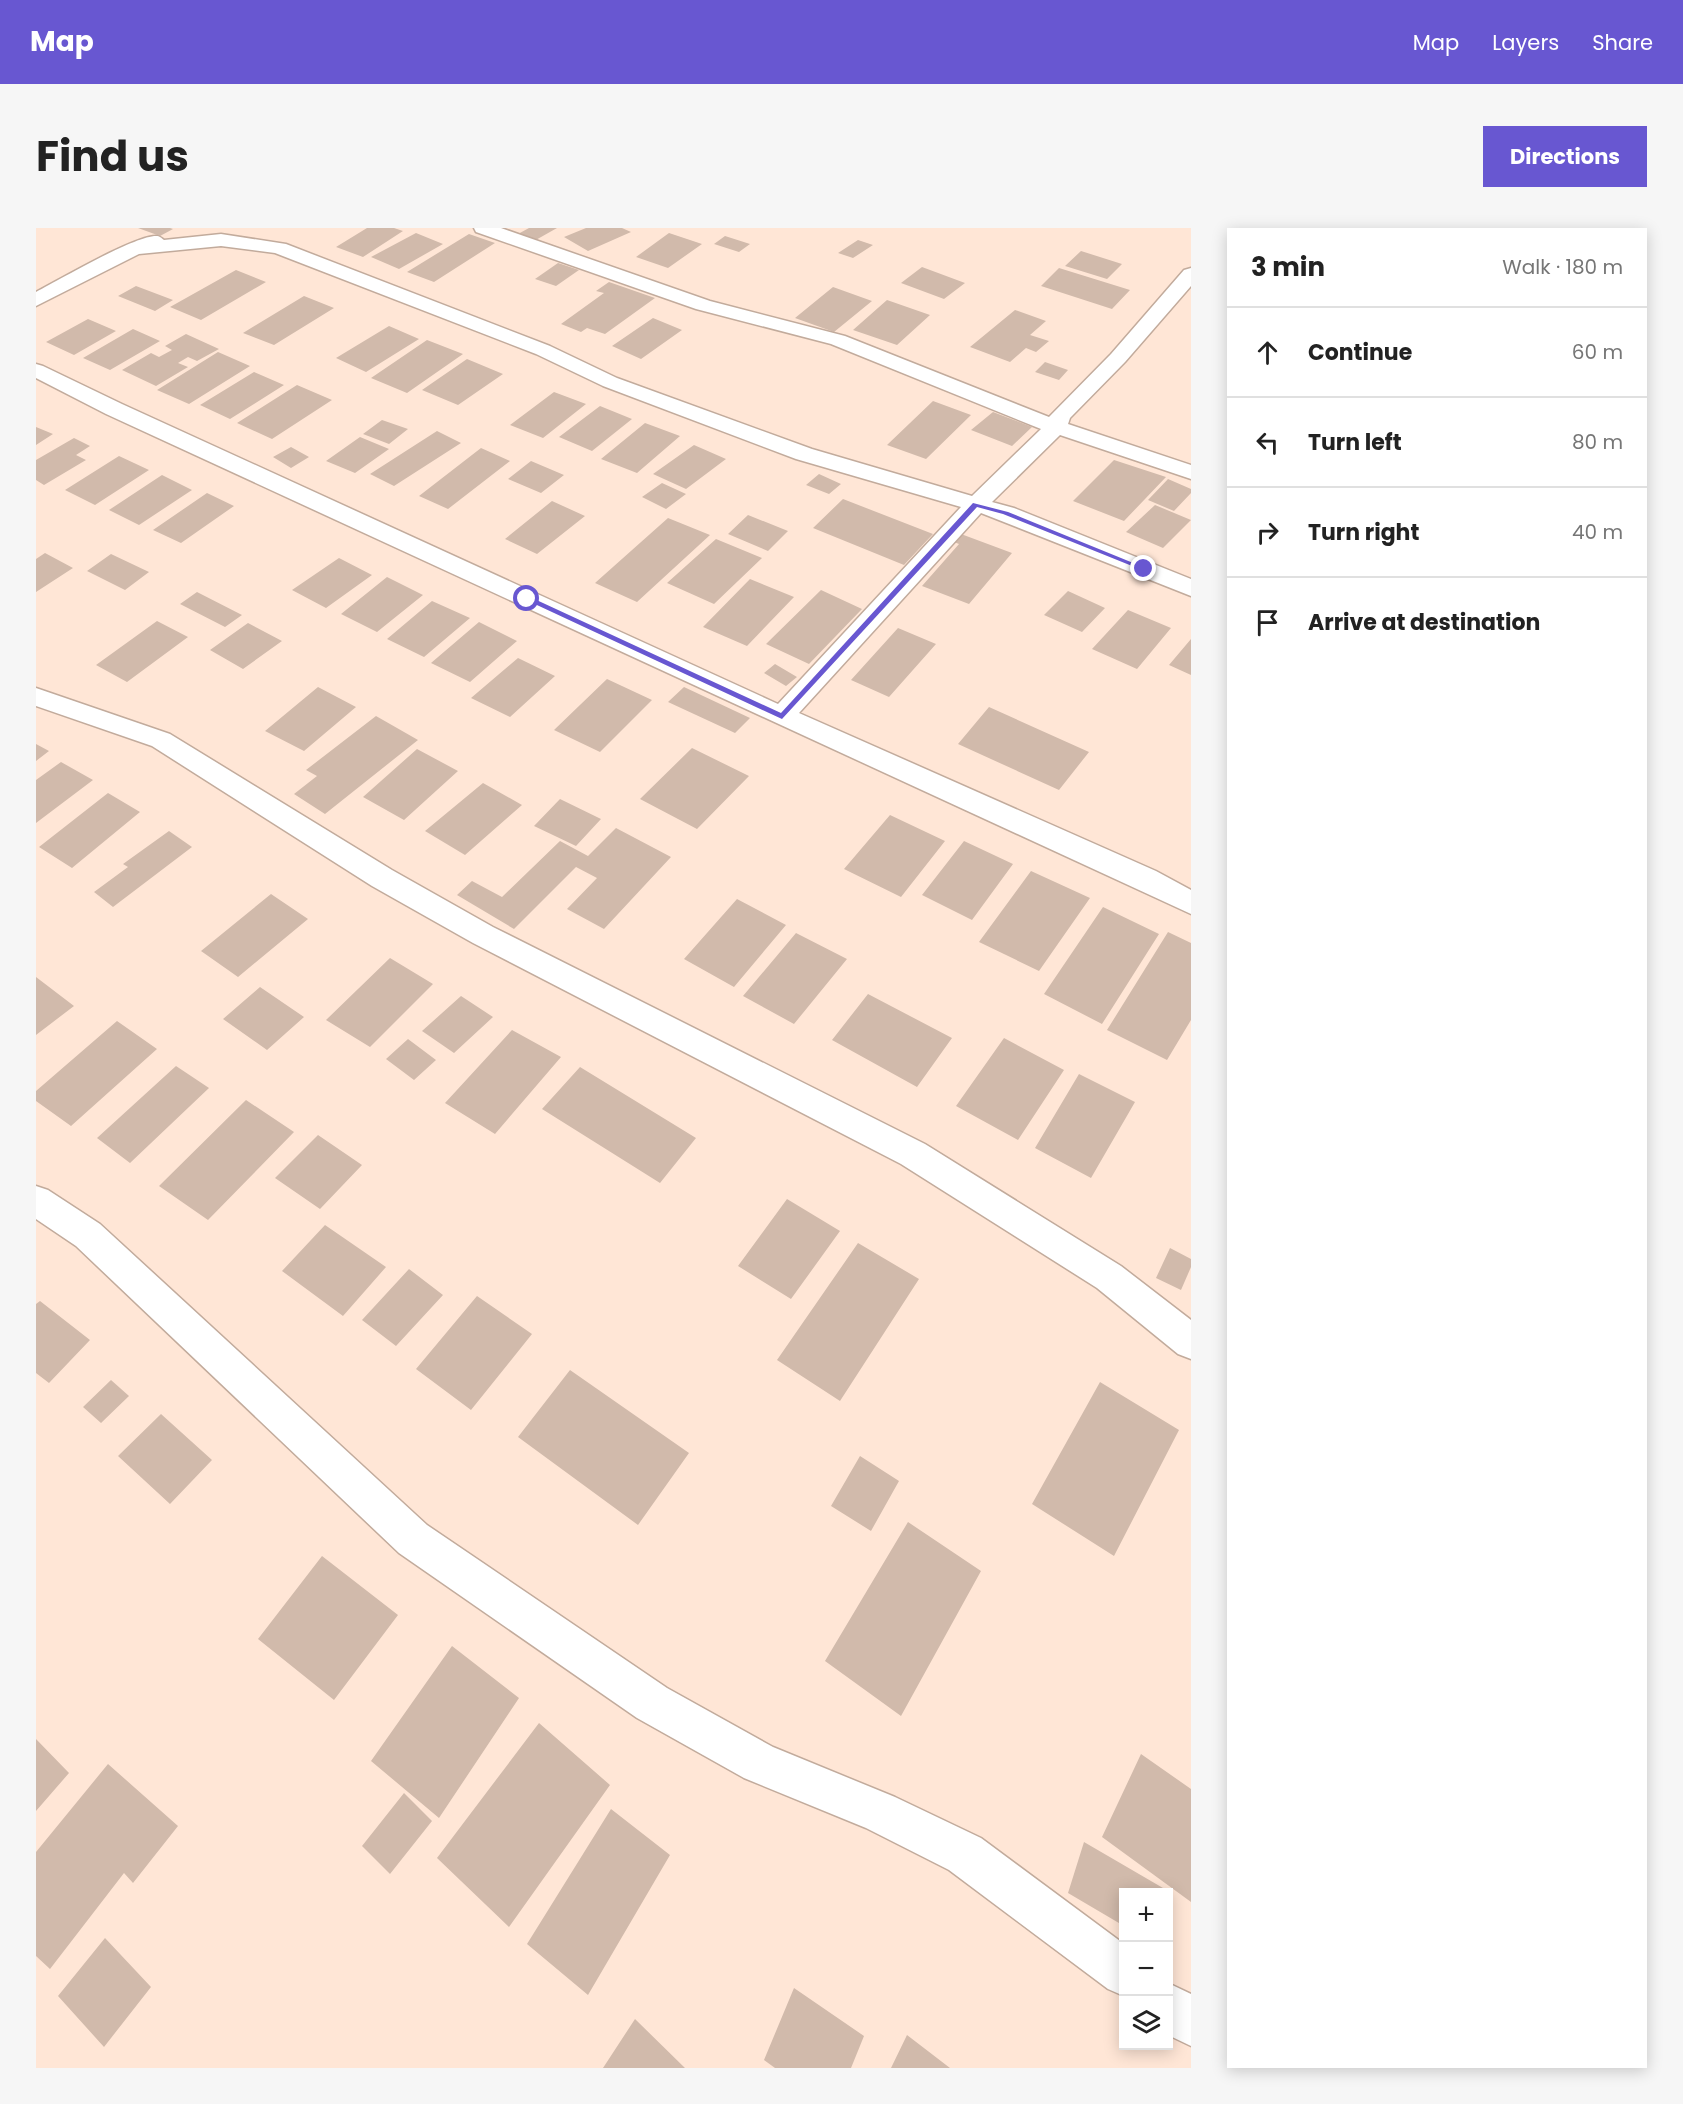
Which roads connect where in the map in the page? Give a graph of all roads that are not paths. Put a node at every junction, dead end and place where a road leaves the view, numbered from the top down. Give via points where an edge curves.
1 (193, 228) edge
2 (483, 228) edge
3 (135, 249) junction
4 (1191, 274) edge
5 (36, 300) edge
6 (36, 370) edge
7 (1056, 427) junction
8 (1191, 472) edge
9 (976, 504) junction
10 (1191, 588) edge
11 (36, 697) edge
12 (782, 716) junction
13 (1191, 903) edge
14 (36, 1201) edge
15 (1191, 1342) edge
16 (1119, 1969) edge
17 (1173, 2010) edge
18 (1191, 2023) edge

1 - 3 street
2 - 7 street via 703,305 838,340
3 - 5 street
3 - 9 street via 221,240 279,248 543,350 610,382 804,454
4 - 7 street via 1060,416
6 - 12 street
7 - 8 street
7 - 9 street
9 - 10 street
9 - 12 street
11 - 15 street via 161,740 382,878 483,935 913,1154 1108,1277
12 - 13 street via 1146,879
14 - 16 street via 88,1235 413,1539 652,1703 759,1763 880,1812 965,1854
17 - 18 street

